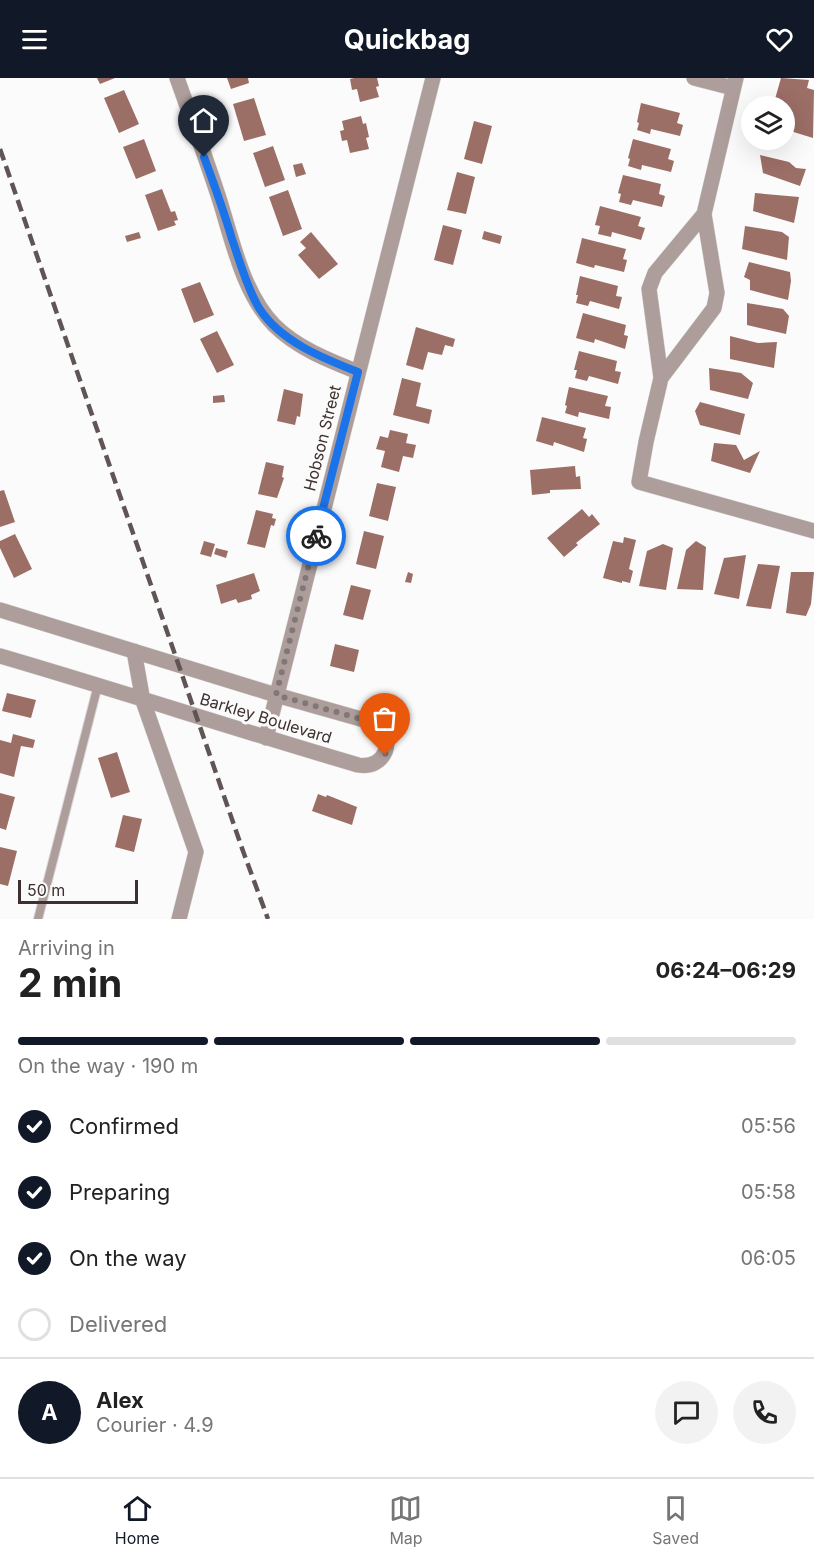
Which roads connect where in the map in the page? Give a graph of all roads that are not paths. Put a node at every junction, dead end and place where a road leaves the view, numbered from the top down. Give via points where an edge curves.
1 (177, 78) edge
2 (433, 78) edge
3 (694, 78) edge
4 (735, 83) edge
5 (704, 214) junction
6 (358, 372) junction
7 (661, 378) junction
8 (814, 531) edge
9 (0, 610) edge
10 (134, 651) junction
11 (0, 656) edge
12 (98, 685) junction
13 (276, 695) junction
14 (142, 698) junction
15 (266, 738) junction
16 (38, 919) edge
17 (179, 919) edge

1 - 6 street via 259,308 291,339
2 - 6 street, Hobson Street
3 - 4 street
4 - 5 street
5 - 7 street via 655,273 650,289
5 - 7 street via 717,293 714,309
6 - 13 street, Hobson Street
7 - 8 street via 639,482
9 - 10 street, Barkley Boulevard
10 - 13 street, Barkley Boulevard
10 - 14 street
11 - 12 street, Barkley Boulevard
12 - 14 street, Barkley Boulevard
12 - 16 lane
13 - 15 street, Hobson Street
13 - 15 street, Barkley Boulevard via 375,723 384,731 387,749 376,763 364,766
14 - 15 street, Barkley Boulevard
14 - 17 street via 196,852

